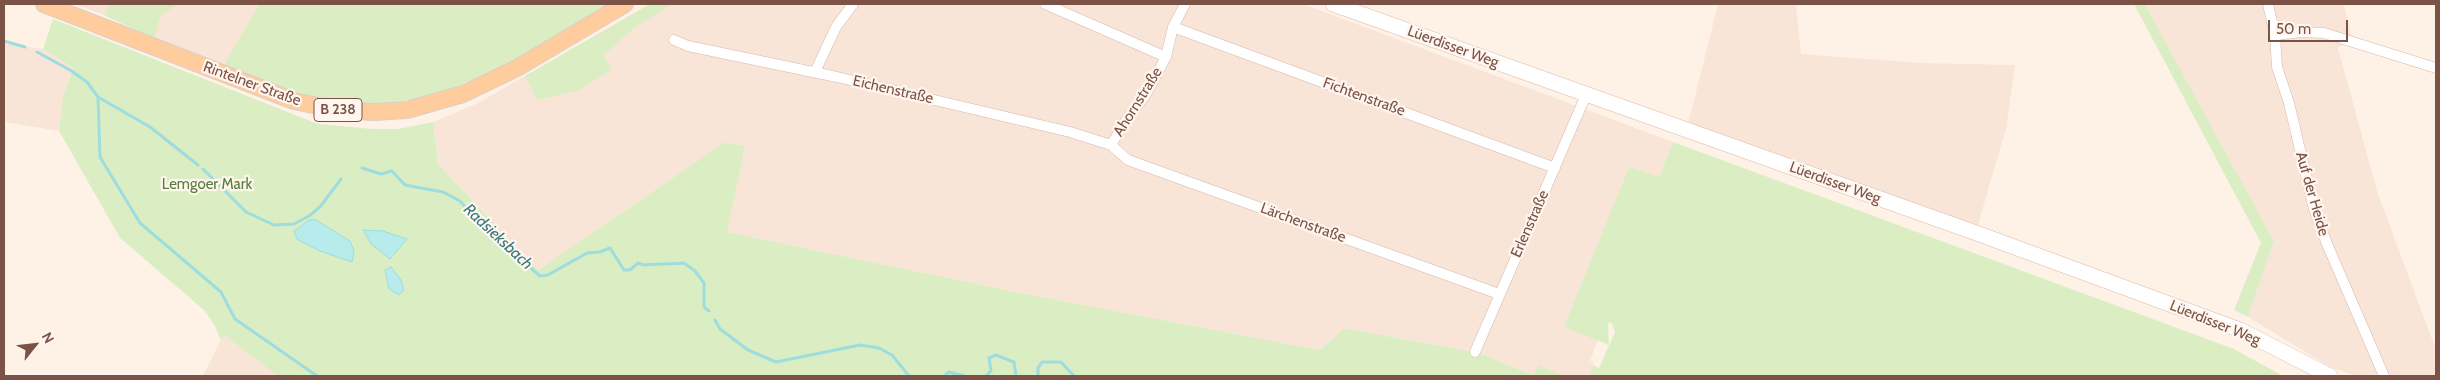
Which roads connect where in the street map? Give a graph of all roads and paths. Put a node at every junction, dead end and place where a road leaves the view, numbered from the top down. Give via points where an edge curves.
1 (44, 4) edge
2 (625, 4) edge
3 (853, 4) edge
4 (1045, 4) edge
5 (1185, 4) edge
6 (1333, 4) edge
7 (2268, 4) edge
8 (1173, 27) junction
9 (2275, 35) junction
10 (674, 40) dead end
11 (1166, 57) junction
12 (2436, 68) edge
13 (815, 72) junction
14 (1586, 95) junction
15 (1111, 145) junction
16 (1555, 168) junction
17 (1499, 294) junction
18 (1475, 352) dead end
19 (2330, 376) edge
20 (2384, 376) edge

1 - 2 main road, Rintelner Straße / B 238 via 294,101 337,110 374,112 407,110 463,94 517,68
3 - 13 street via 836,27
4 - 11 street
5 - 8 street, Ahornstraße
6 - 14 main road, Lüerdisser Weg
7 - 9 street, Auf der Heide
8 - 11 street, Ahornstraße
8 - 16 street, Fichtenstraße
9 - 12 street via 2324,33
9 - 20 street, Auf der Heide via 2276,67 2289,103 2320,227
10 - 13 street, Eichenstraße via 688,46
11 - 15 street, Ahornstraße
13 - 15 street, Eichenstraße
14 - 16 street, Erlenstraße
14 - 19 main road, Lüerdisser Weg via 2240,330
15 - 17 street, Lärchenstraße via 1128,160
16 - 17 street, Erlenstraße
17 - 18 street, Erlenstraße

